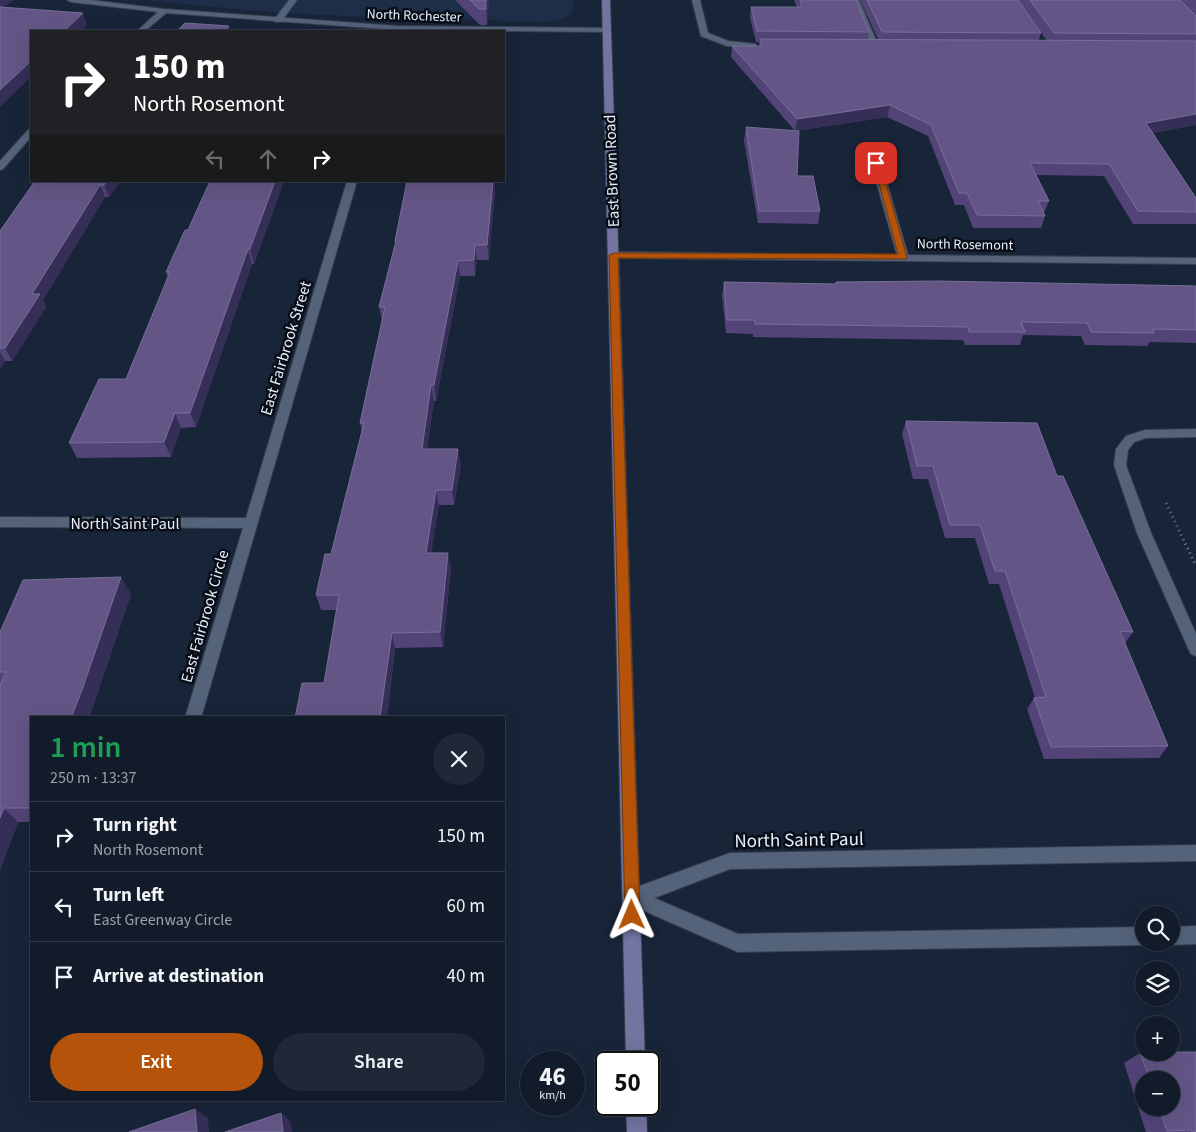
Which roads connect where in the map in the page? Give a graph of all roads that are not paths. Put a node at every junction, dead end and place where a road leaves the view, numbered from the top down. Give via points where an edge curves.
1 (71, 0) edge
2 (293, 0) edge
3 (606, 0) edge
4 (696, 0) edge
5 (855, 0) edge
6 (164, 11) junction
7 (278, 20) junction
8 (142, 30) edge
9 (398, 30) edge
10 (607, 30) junction
11 (757, 46) edge
12 (865, 47) edge
13 (875, 47) junction
14 (884, 47) edge
15 (30, 133) edge
16 (876, 163) dead end
17 (0, 167) edge
18 (352, 182) edge
19 (614, 255) junction
20 (903, 257) junction
21 (1196, 261) edge
22 (1196, 433) edge
23 (0, 522) edge
24 (249, 524) junction
25 (1196, 650) edge
26 (194, 716) edge
27 (1196, 853) edge
28 (632, 897) junction
29 (1196, 935) edge
30 (1135, 936) edge
31 (1180, 936) edge
32 (636, 1051) edge
33 (636, 1116) edge
34 (637, 1132) edge

1 - 6 street, North Rochester
2 - 7 street
3 - 10 main road, East Brown Road
4 - 11 street via 704,34 716,42
5 - 13 street
6 - 7 street, North Rochester
6 - 8 street
7 - 9 street, North Rochester
9 - 10 street, North Rochester
10 - 19 main road, East Brown Road
12 - 13 street
13 - 14 street
15 - 17 street
16 - 20 street
18 - 24 street, East Fairbrook Street
19 - 20 street, North Rosemont
19 - 28 main road, East Brown Road
20 - 21 street, North Rosemont
22 - 25 street via 1145,434 1130,439 1122,449 1120,465 1127,490
23 - 24 street, North Saint Paul
24 - 26 street, East Fairbrook Circle
27 - 28 street, North Saint Paul via 730,861
28 - 30 street via 738,943
28 - 32 main road, East Brown Road
29 - 31 street
33 - 34 main road

